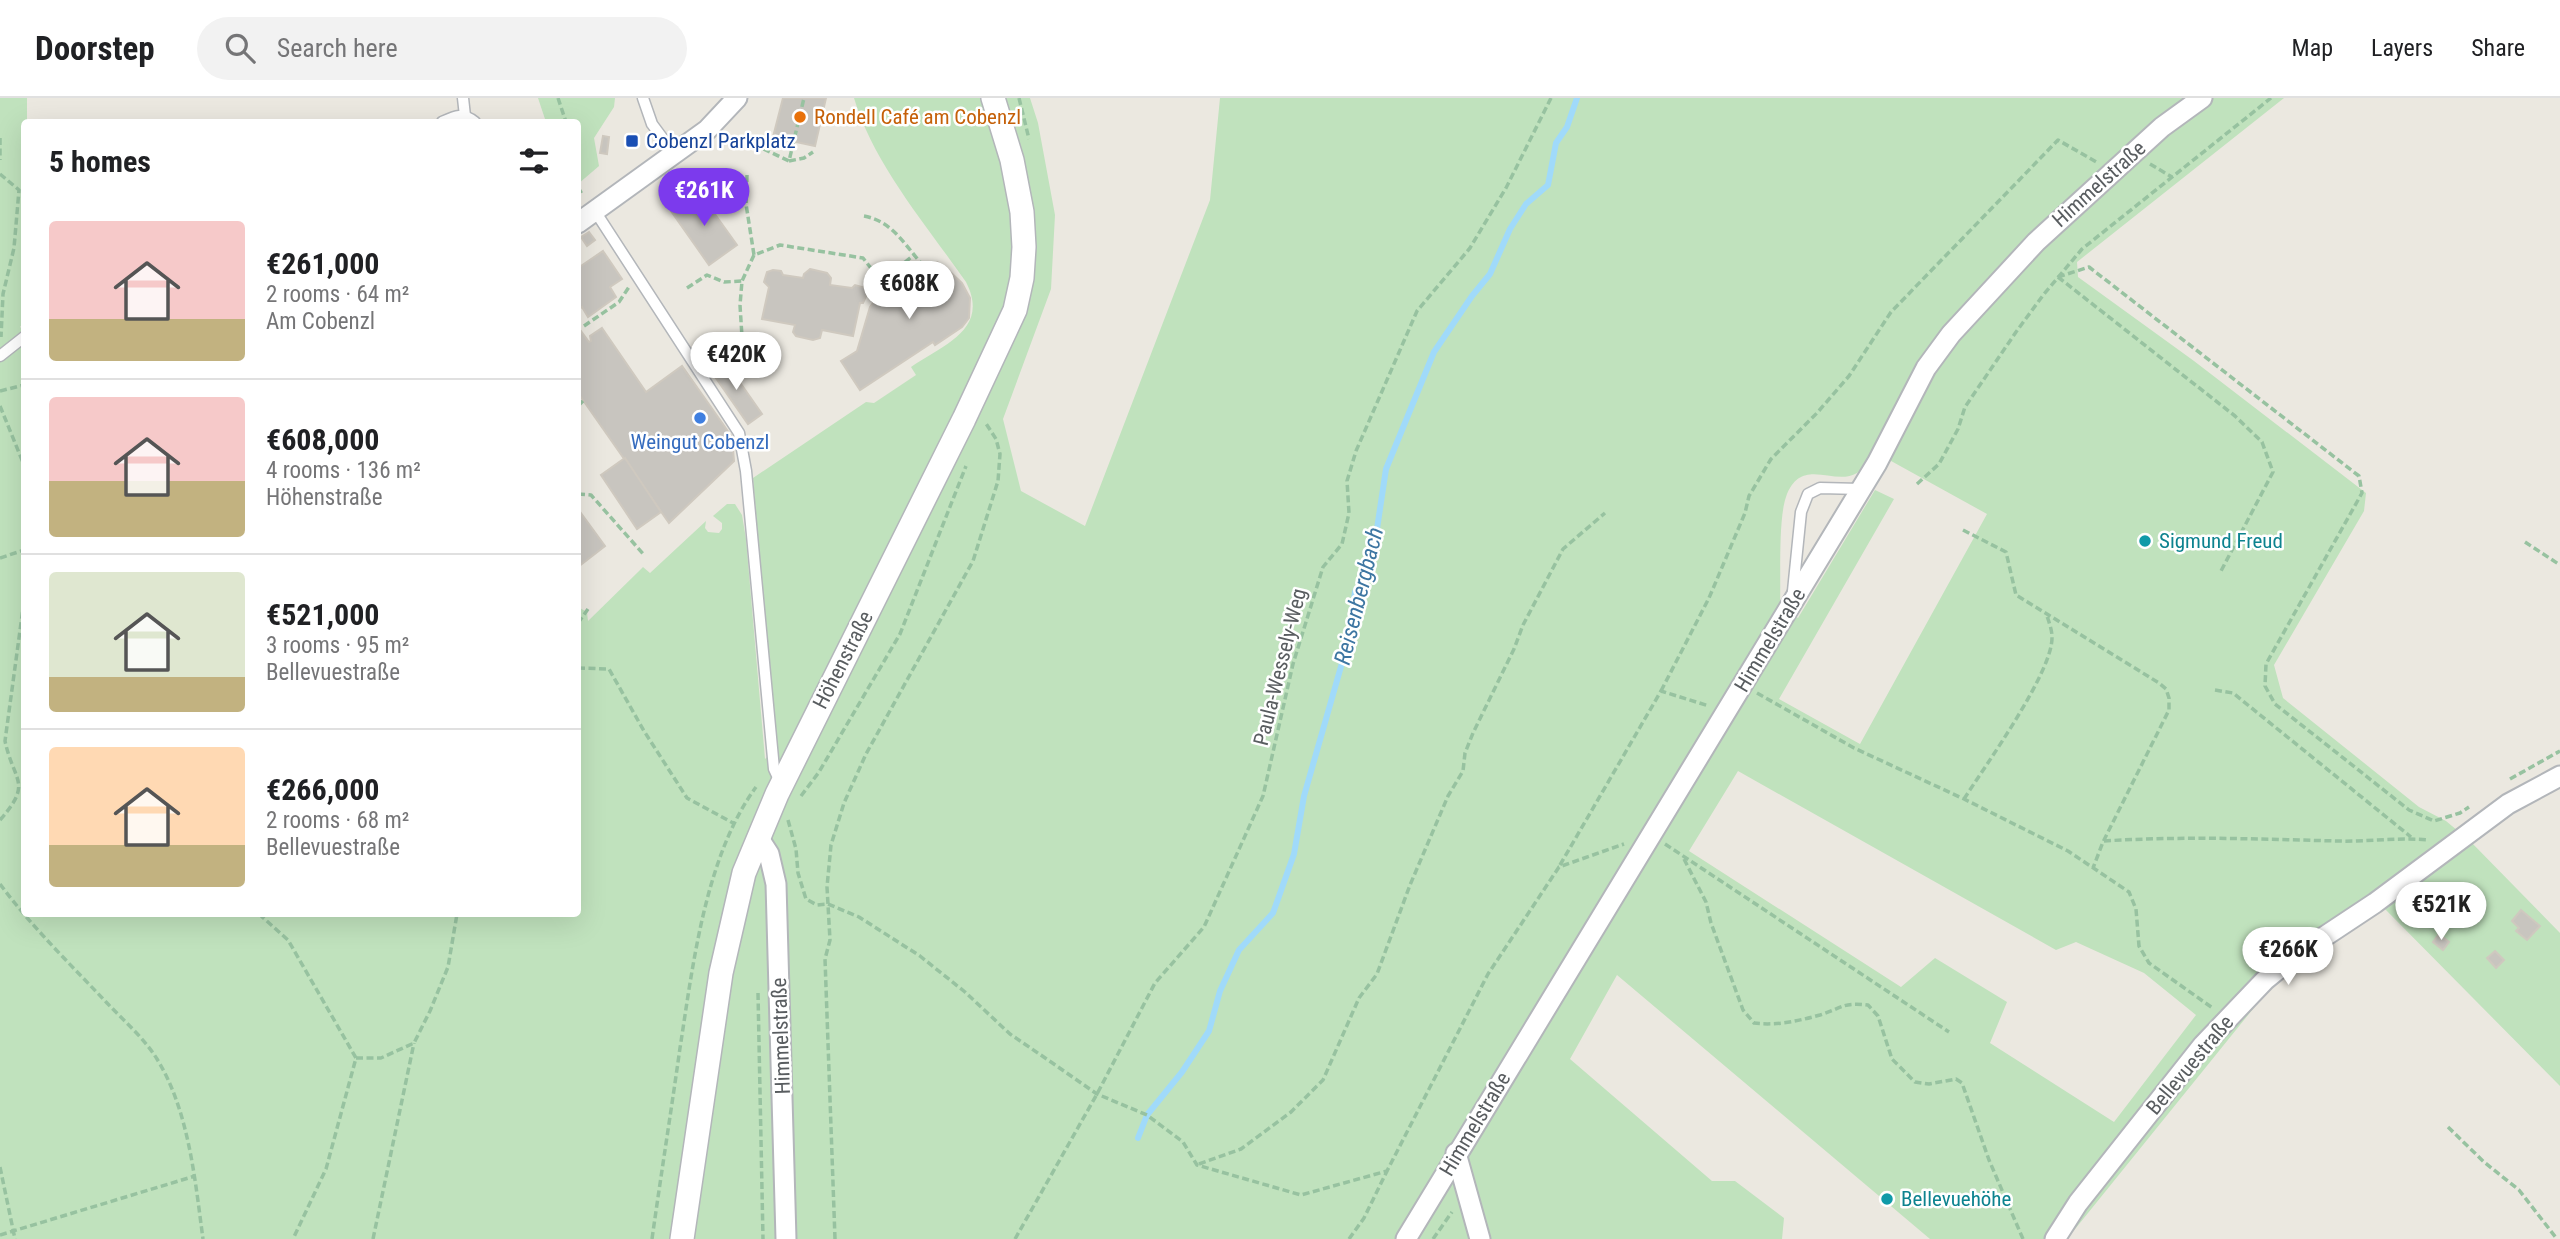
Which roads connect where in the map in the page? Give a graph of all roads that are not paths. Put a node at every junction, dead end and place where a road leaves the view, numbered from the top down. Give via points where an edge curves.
1 (463, 98) edge
2 (643, 98) edge
3 (737, 98) edge
4 (993, 98) edge
5 (2202, 98) edge
6 (466, 116) junction
7 (448, 119) edge
8 (470, 119) edge
9 (676, 163) junction
10 (596, 211) junction
11 (581, 221) edge
12 (21, 339) edge
13 (0, 355) edge
14 (1861, 489) junction
15 (1792, 602) junction
16 (2560, 776) edge
17 (781, 785) junction
18 (758, 837) junction
19 (1456, 1153) junction
20 (682, 1239) edge
21 (786, 1239) edge
22 (1406, 1239) edge
23 (1480, 1239) edge
24 (2054, 1239) edge

1 - 6 lane
2 - 9 lane via 652,124
3 - 9 street
4 - 17 street, Höhenstraße via 1022,212 1024,247 1016,310
5 - 14 street, Himmelstraße via 2162,127 2036,242 1951,334 1926,368
6 - 7 lane
6 - 8 lane
9 - 10 street
10 - 11 street
10 - 17 lane via 739,433 774,769
12 - 13 lane
14 - 15 street, Himmelstraße
14 - 15 lane via 1820,488 1808,494 1801,512
15 - 19 street, Himmelstraße
16 - 24 street, Bellevuestraße via 2508,804 2265,979 2203,1045
17 - 18 street, Höhenstraße
18 - 20 street, Höhenstraße via 726,948
18 - 21 street, Himmelstraße via 769,854 776,884
19 - 22 street, Himmelstraße
19 - 23 street

